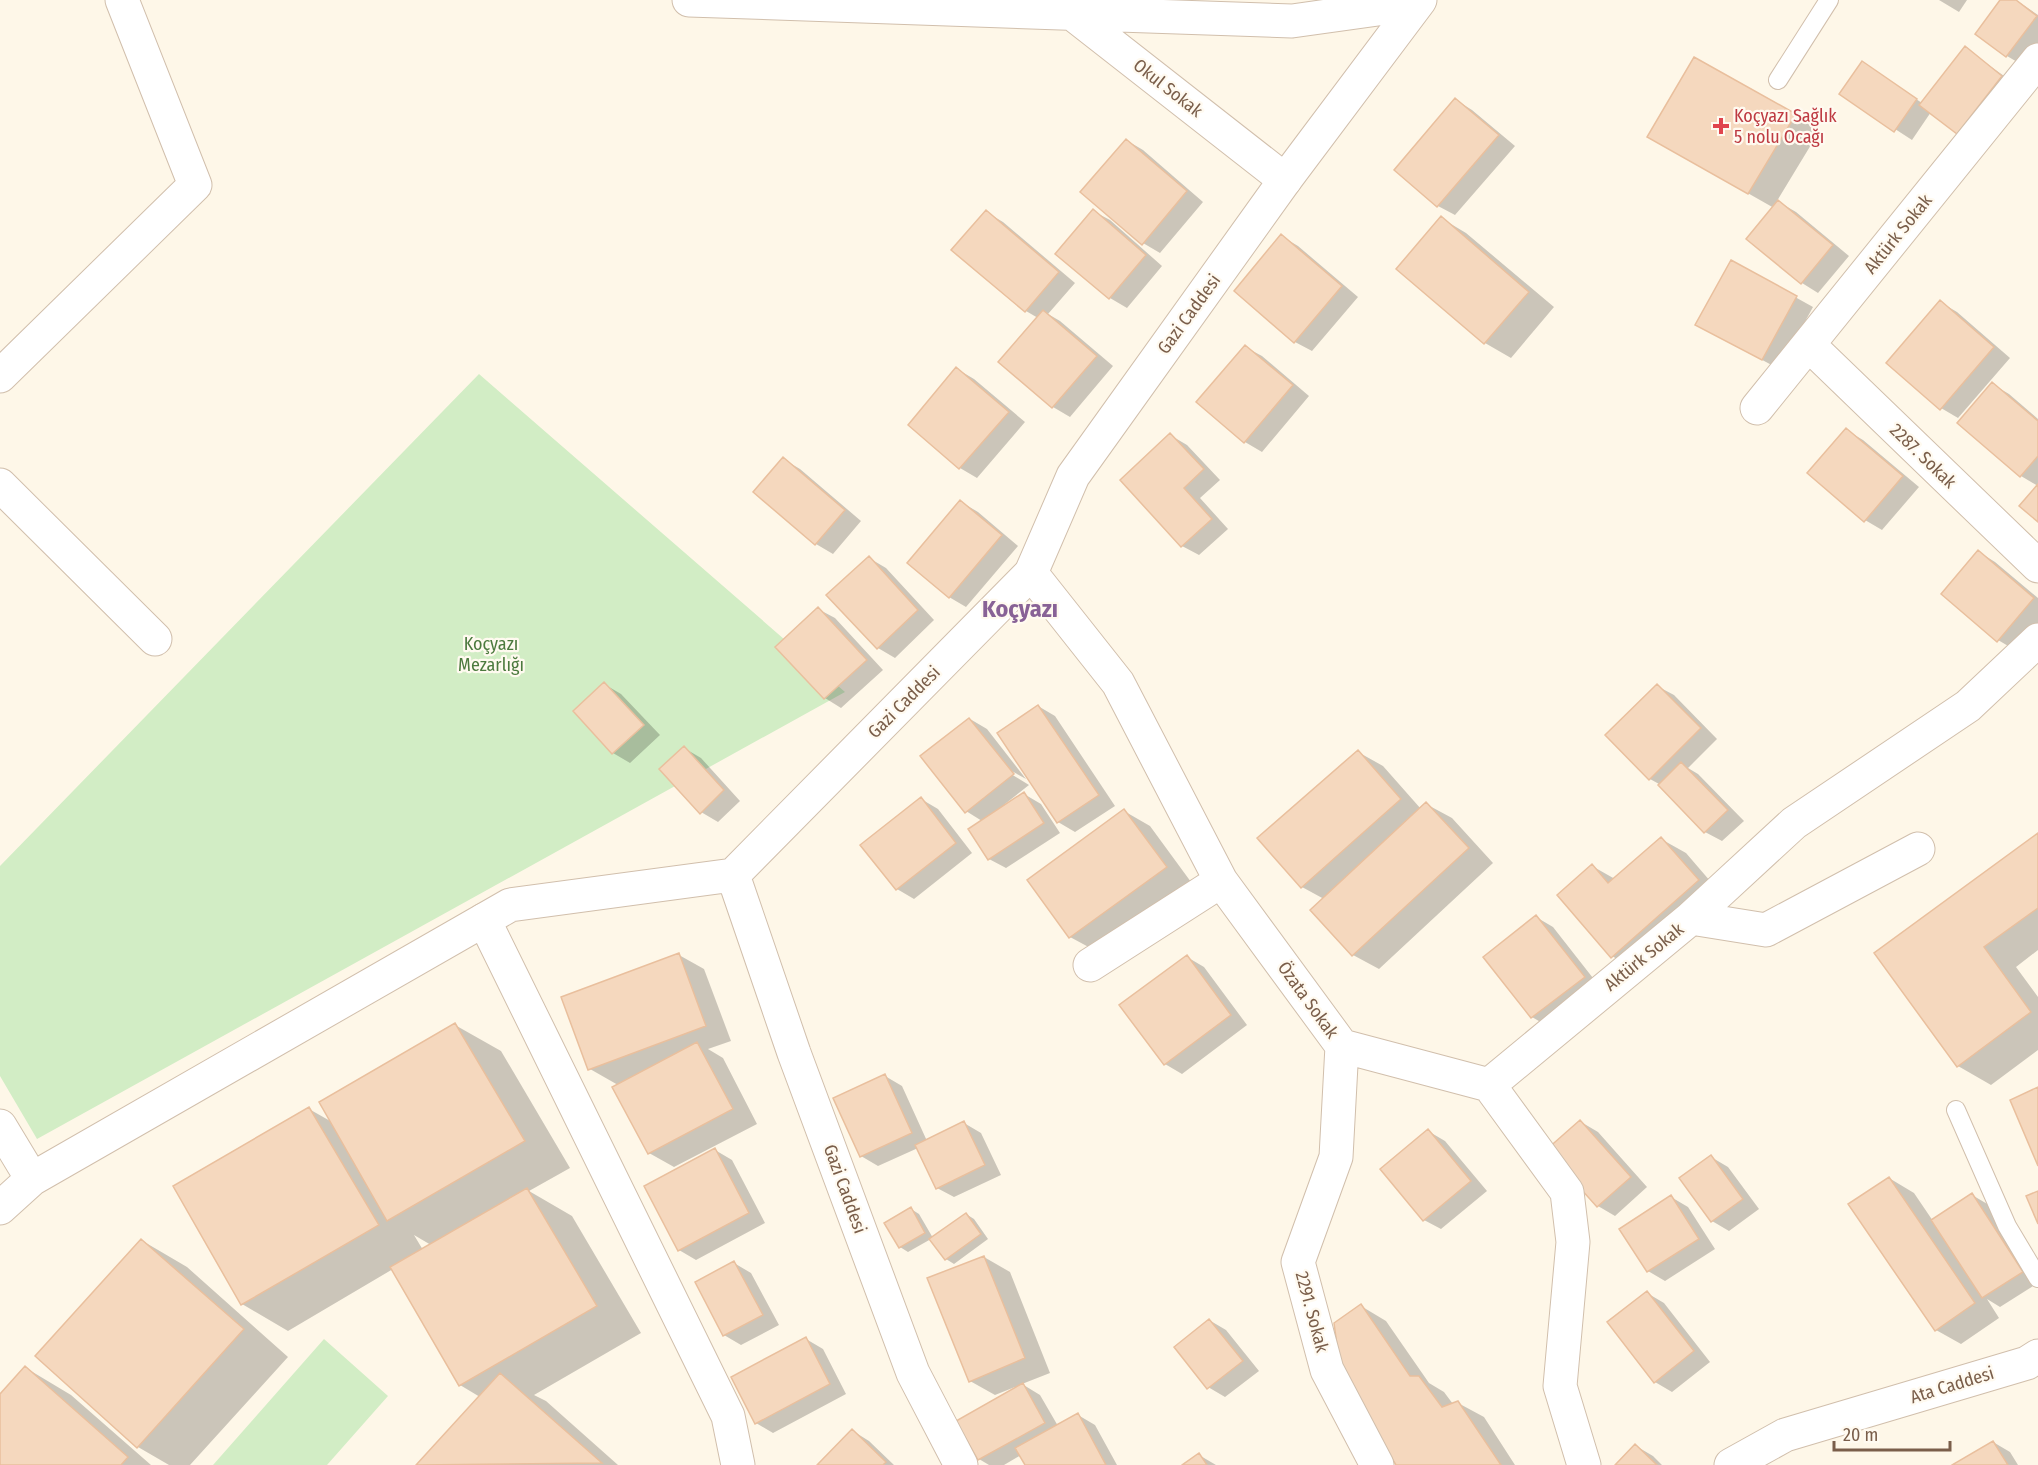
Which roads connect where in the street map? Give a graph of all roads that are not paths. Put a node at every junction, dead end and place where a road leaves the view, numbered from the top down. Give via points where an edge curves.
1 (122, 0) edge
2 (689, 0) edge
3 (1397, 0) edge
4 (1420, 0) edge
5 (1829, 0) edge
6 (1061, 7) edge
7 (2038, 60) edge
8 (1778, 80) dead end
9 (1285, 180) junction
10 (1809, 345) junction
11 (0, 376) edge
12 (1757, 408) dead end
13 (0, 485) edge
14 (2038, 566) edge
15 (1030, 573) junction
16 (155, 639) dead end
17 (2038, 640) edge
18 (1918, 849) dead end
19 (733, 875) junction
20 (1221, 881) junction
21 (1691, 918) junction
22 (484, 920) junction
23 (1090, 965) dead end
24 (1342, 1046) junction
25 (1489, 1085) junction
26 (1956, 1110) dead end
27 (0, 1126) edge
28 (32, 1179) junction
29 (0, 1208) edge
30 (2038, 1278) edge
31 (2038, 1356) edge
32 (738, 1465) edge
33 (961, 1465) edge
34 (1377, 1465) edge
35 (1584, 1465) edge
36 (1731, 1465) edge

1 - 11 street via 195,185
2 - 6 street
3 - 6 street via 1378,9 1292,21
4 - 9 street, Gazi Caddesi
5 - 8 lane
6 - 9 street, Okul Sokak
7 - 10 street, Aktürk Sokak
9 - 15 street, Gazi Caddesi via 1073,476
10 - 12 street, Aktürk Sokak
10 - 14 street, 2287. Sokak
13 - 16 street
15 - 19 street, Gazi Caddesi
15 - 20 street, Özata Sokak via 1119,682
17 - 21 street via 1968,706 1794,823
18 - 21 street, Aktürk Sokak via 1766,930
19 - 22 street via 510,905
19 - 33 street, Gazi Caddesi via 912,1373
20 - 23 street
20 - 24 street, Özata Sokak
21 - 25 street, Aktürk Sokak
22 - 28 street
22 - 32 street via 728,1416
24 - 25 street, Özata Sokak
24 - 34 street, 2291. Sokak via 1336,1157 1298,1262 1328,1370
25 - 35 street via 1567,1192 1574,1242 1560,1386
26 - 30 lane via 2007,1226
27 - 28 street
28 - 29 street
31 - 36 street, Ata Caddesi via 2027,1363 1785,1435

